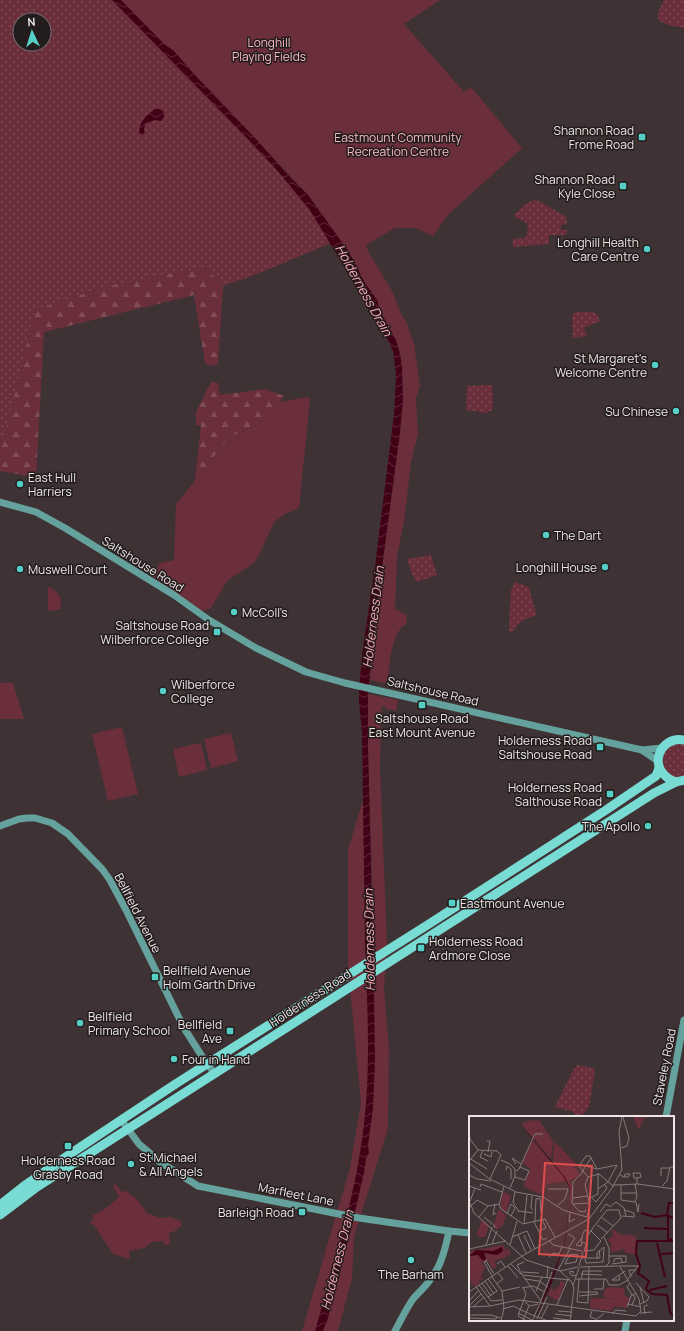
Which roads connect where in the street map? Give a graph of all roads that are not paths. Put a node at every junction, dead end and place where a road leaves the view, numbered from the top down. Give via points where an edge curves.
1 (0, 502) edge
2 (684, 740) edge
3 (662, 748) junction
4 (642, 750) junction
5 (659, 764) junction
6 (680, 781) edge
7 (0, 826) edge
8 (684, 1020) edge
9 (207, 1064) junction
10 (214, 1073) junction
11 (666, 1116) edge
12 (122, 1121) junction
13 (128, 1129) junction
14 (0, 1205) edge
15 (0, 1215) edge
16 (449, 1232) junction
17 (469, 1233) edge
18 (627, 1321) edge
19 (395, 1331) edge
20 (625, 1331) edge

1 - 4 street, Saltshouse Road via 36,512 65,528 174,595 209,620 256,648 306,672
2 - 3 highway via 676,740
3 - 4 street, Saltshouse Road
3 - 5 highway
4 - 5 street, Saltshouse Road
5 - 6 highway via 664,776
5 - 9 highway, Holderness Road via 656,776 606,810
6 - 10 highway, Holderness Road via 654,792
7 - 9 street, Bellfield Avenue via 27,818 52,823 68,834 102,869 126,910 184,1028
8 - 11 street, Staveley Road
9 - 10 street, Bellfield Avenue
9 - 12 highway, Holderness Road
10 - 13 highway, Holderness Road
12 - 13 street, Marfleet Lane
12 - 14 highway, Holderness Road via 73,1152
13 - 15 highway, Holderness Road via 34,1189
13 - 16 street, Marfleet Lane via 138,1144 160,1162 198,1186 359,1218
16 - 17 street, Marfleet Lane
16 - 19 street via 439,1266 414,1297
18 - 20 street

